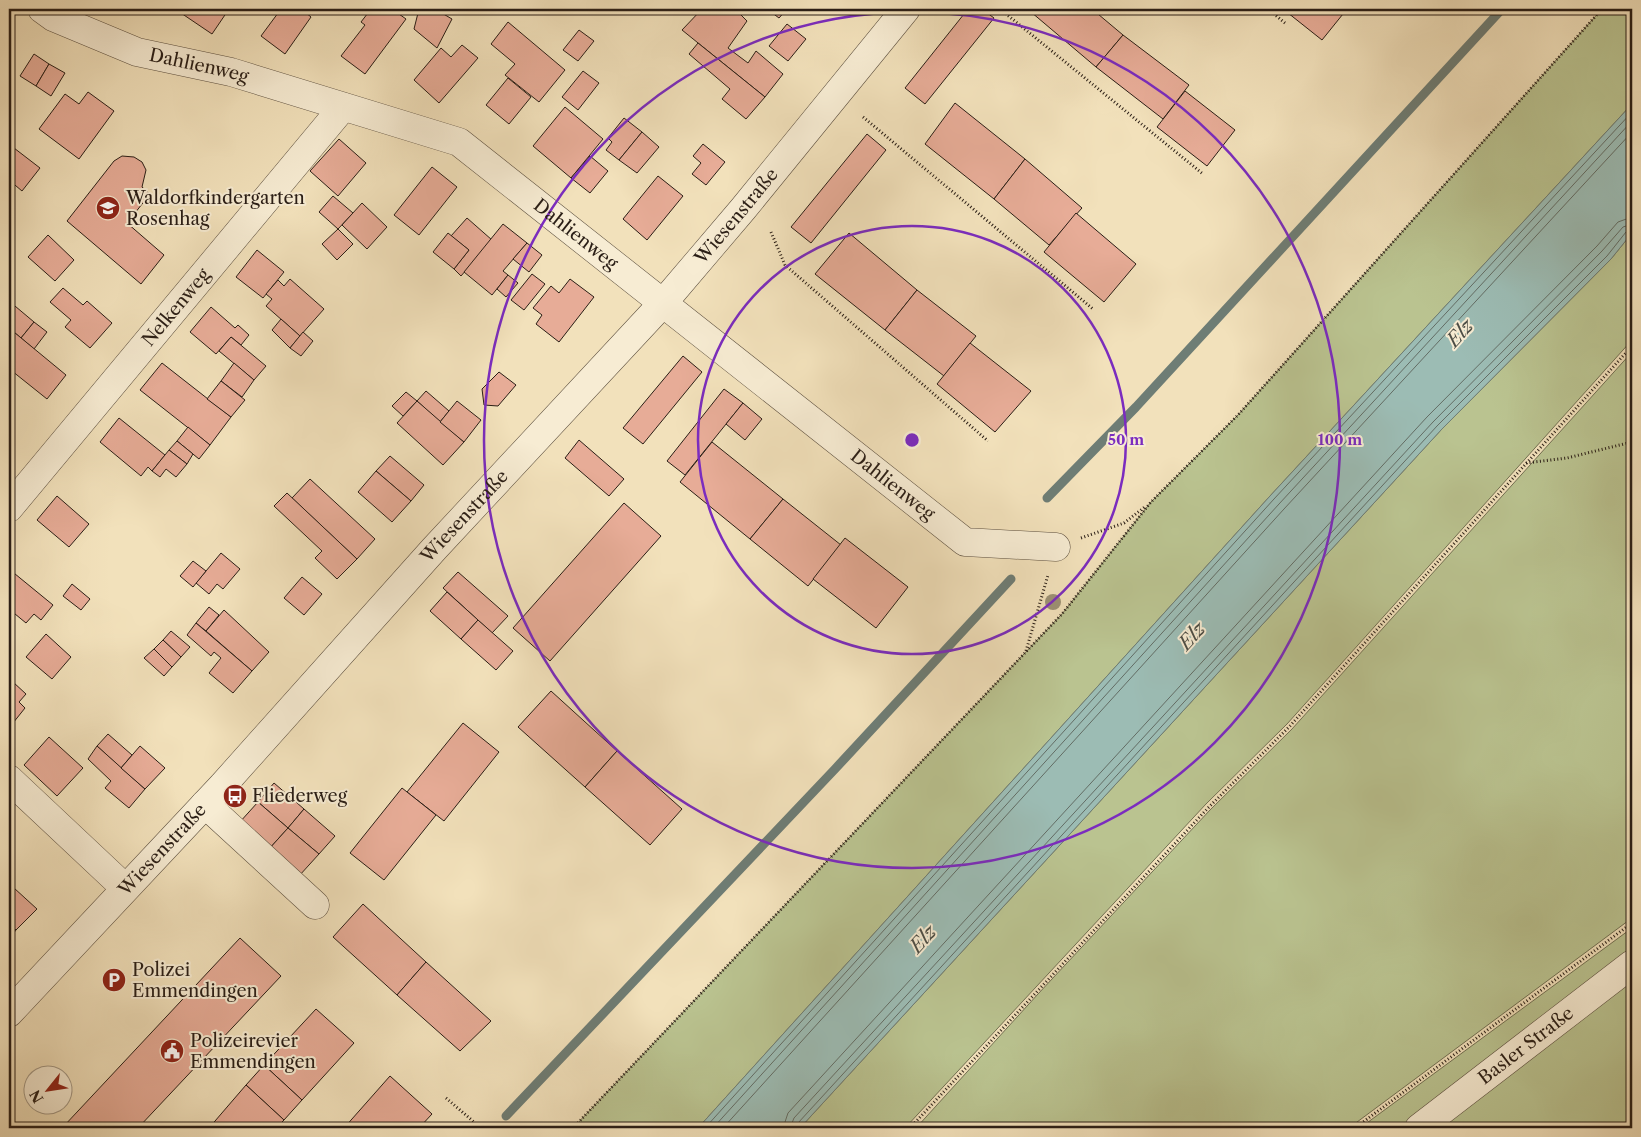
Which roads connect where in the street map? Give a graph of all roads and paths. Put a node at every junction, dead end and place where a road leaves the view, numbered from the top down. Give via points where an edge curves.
1 (42, 9) edge
2 (906, 9) edge
3 (1000, 9) edge
4 (1268, 9) edge
5 (1602, 9) edge
6 (1285, 23) dead end
7 (343, 107) junction
8 (863, 117) dead end
9 (1202, 174) dead end
10 (771, 232) dead end
11 (663, 303) junction
12 (1093, 309) dead end
13 (1632, 346) edge
14 (988, 441) dead end
15 (1632, 442) edge
16 (1526, 463) junction
17 (1151, 502) junction
18 (9, 508) edge
19 (1056, 547) junction
20 (1025, 653) junction
21 (9, 779) edge
22 (205, 804) junction
23 (124, 888) junction
24 (316, 905) dead end
25 (1632, 923) edge
26 (1632, 964) edge
27 (9, 1013) edge
28 (446, 1098) dead end
29 (481, 1128) edge
30 (573, 1128) edge
31 (910, 1128) edge
32 (1355, 1128) edge
33 (1418, 1128) edge

1 - 7 street, Dahlienweg via 53,17 137,52 231,72
2 - 11 street, Wiesenstraße
3 - 9 path
4 - 6 path
5 - 17 path via 1238,416
7 - 11 street, Dahlienweg via 459,142
7 - 18 street, Nelkenweg
8 - 12 path
10 - 14 path via 785,265
11 - 19 street, Dahlienweg via 965,542
11 - 22 street, Wiesenstraße via 434,549
13 - 16 path
15 - 16 path via 1567,458
16 - 31 path via 1289,727 1208,808
17 - 19 path via 1124,523
17 - 20 path via 1062,614
19 - 20 path
20 - 30 path
21 - 23 street
22 - 23 street, Wiesenstraße
22 - 24 street
23 - 27 street, Wiesenstraße
25 - 32 path
26 - 33 street, Basler Straße
28 - 29 path

